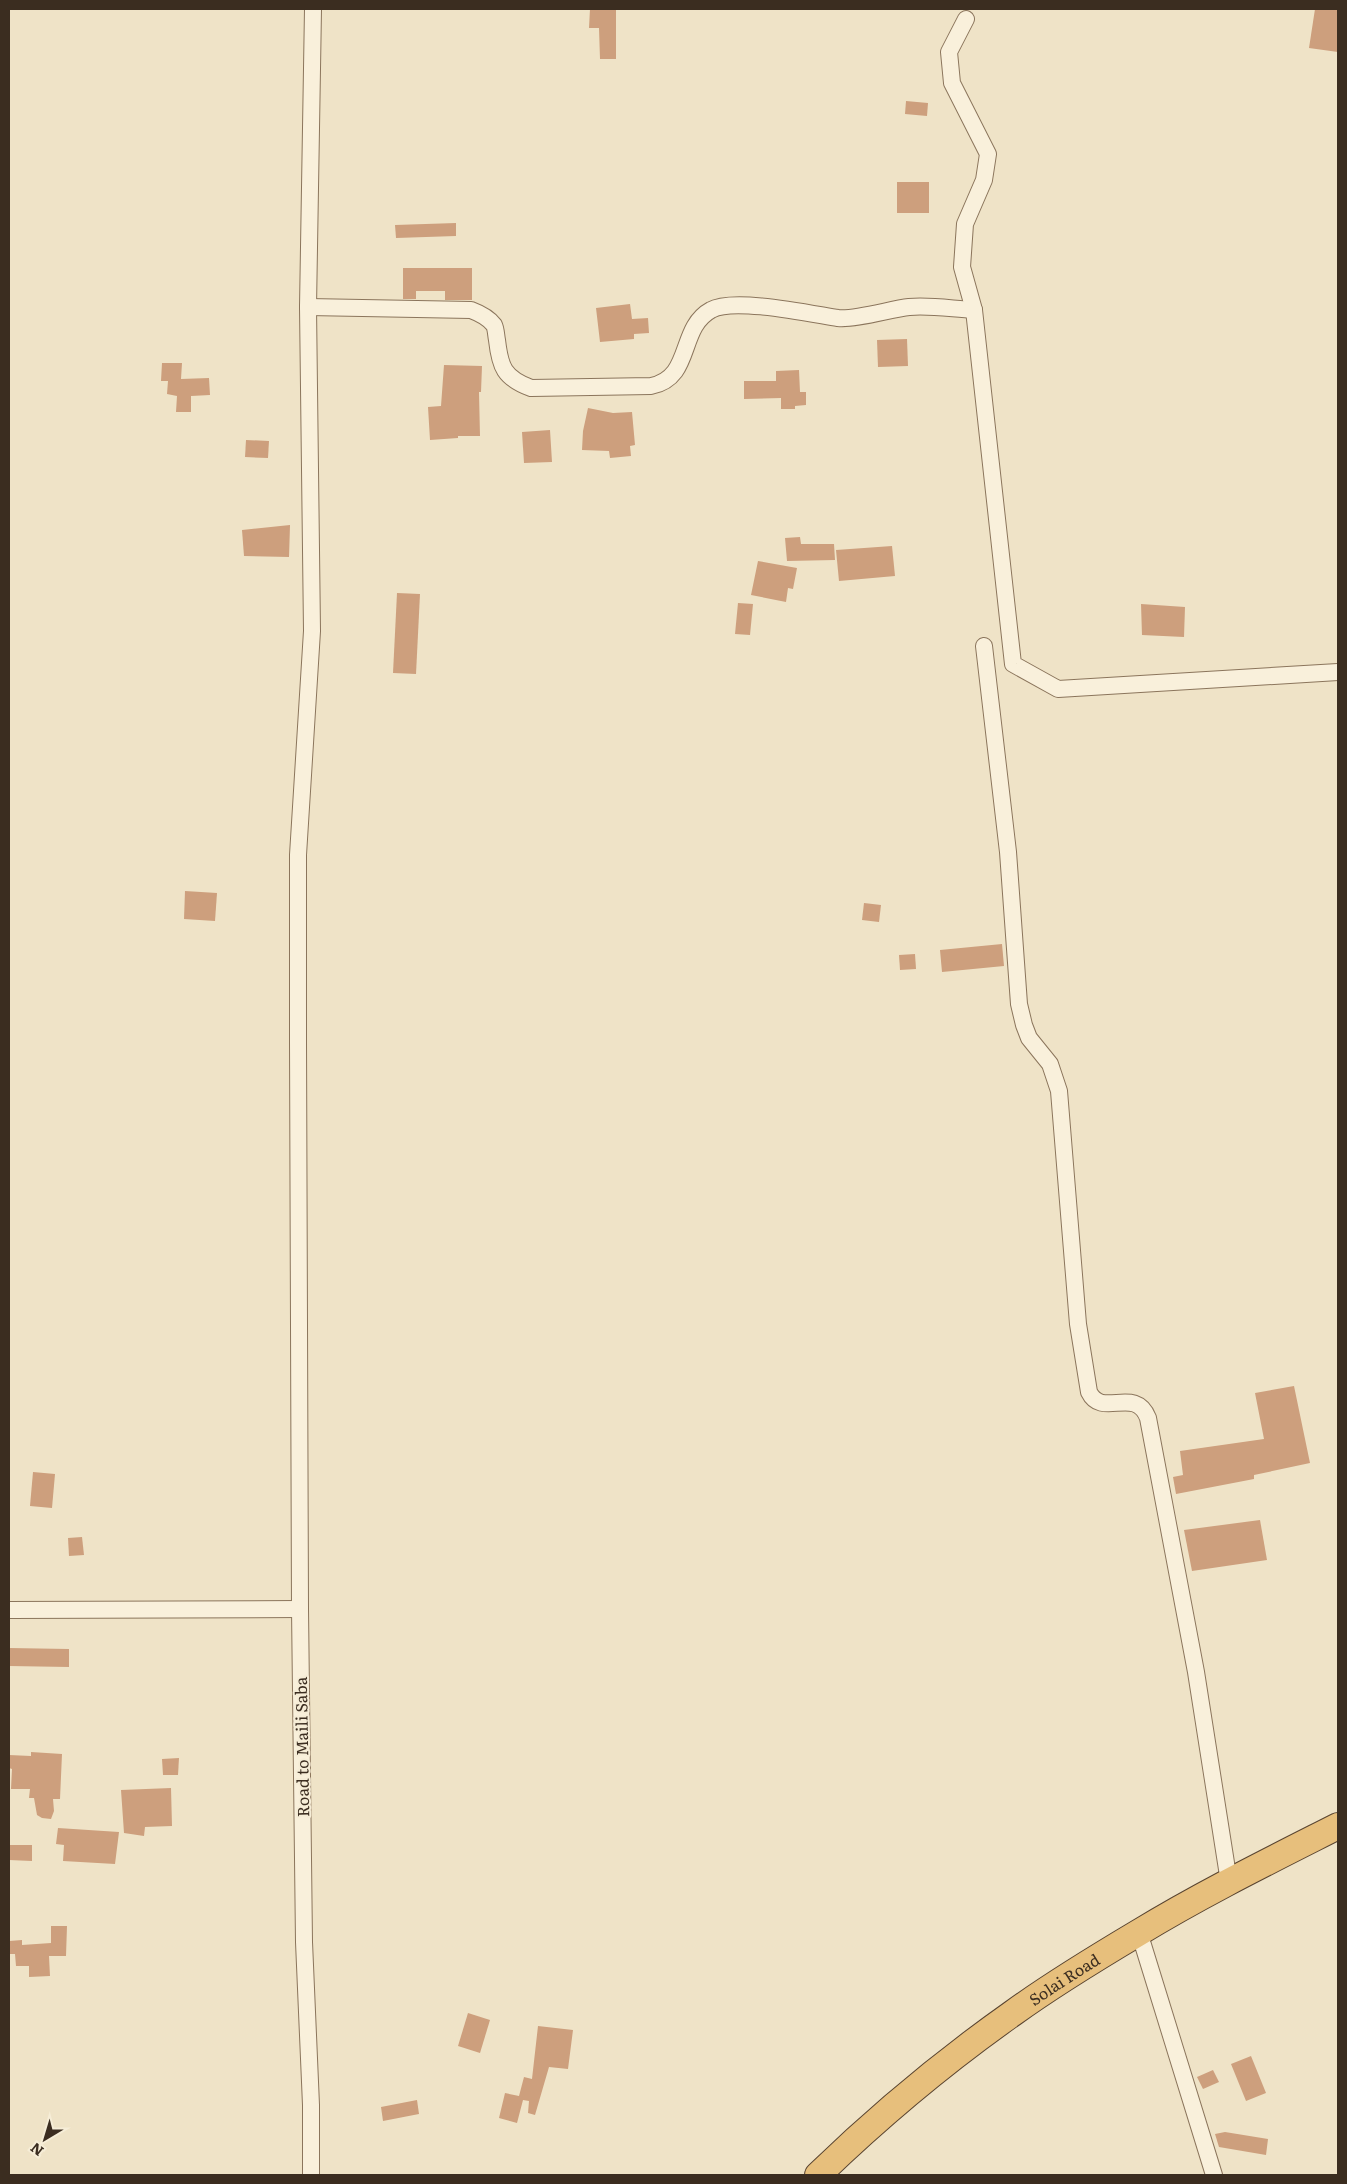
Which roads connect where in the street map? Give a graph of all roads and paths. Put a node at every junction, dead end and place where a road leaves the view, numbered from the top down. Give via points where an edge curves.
1 (313, 9) edge
2 (966, 19) dead end
3 (308, 307) junction
4 (974, 310) junction
5 (984, 646) dead end
6 (1338, 672) edge
7 (300, 1609) junction
8 (9, 1610) edge
9 (1338, 1826) edge
10 (1229, 1882) junction
11 (1139, 1932) junction
12 (311, 2175) edge
13 (818, 2175) edge
14 (1214, 2175) edge

1 - 3 street, Road to Maili Saba
2 - 4 street via 949,52 952,82 988,154 984,180 965,224 962,267
3 - 4 street via 470,310 483,315 495,326 499,358 505,372 516,382 531,388 663,384 681,363 697,321 712,309 736,305 840,318 911,307
3 - 7 street, Road to Maili Saba via 312,631 298,855
4 - 6 street via 1013,664 1058,689
5 - 10 street via 1008,852 1020,1004 1029,1038 1050,1064 1058,1091 1078,1324 1089,1392 1098,1402 1136,1403 1144,1408 1148,1418 1196,1672
7 - 8 street
7 - 12 street, Road to Maili Saba
9 - 10 highway, Solai Road
10 - 11 highway, Solai Road
11 - 13 highway, Solai Road via 1013,2012 914,2090
11 - 14 street

